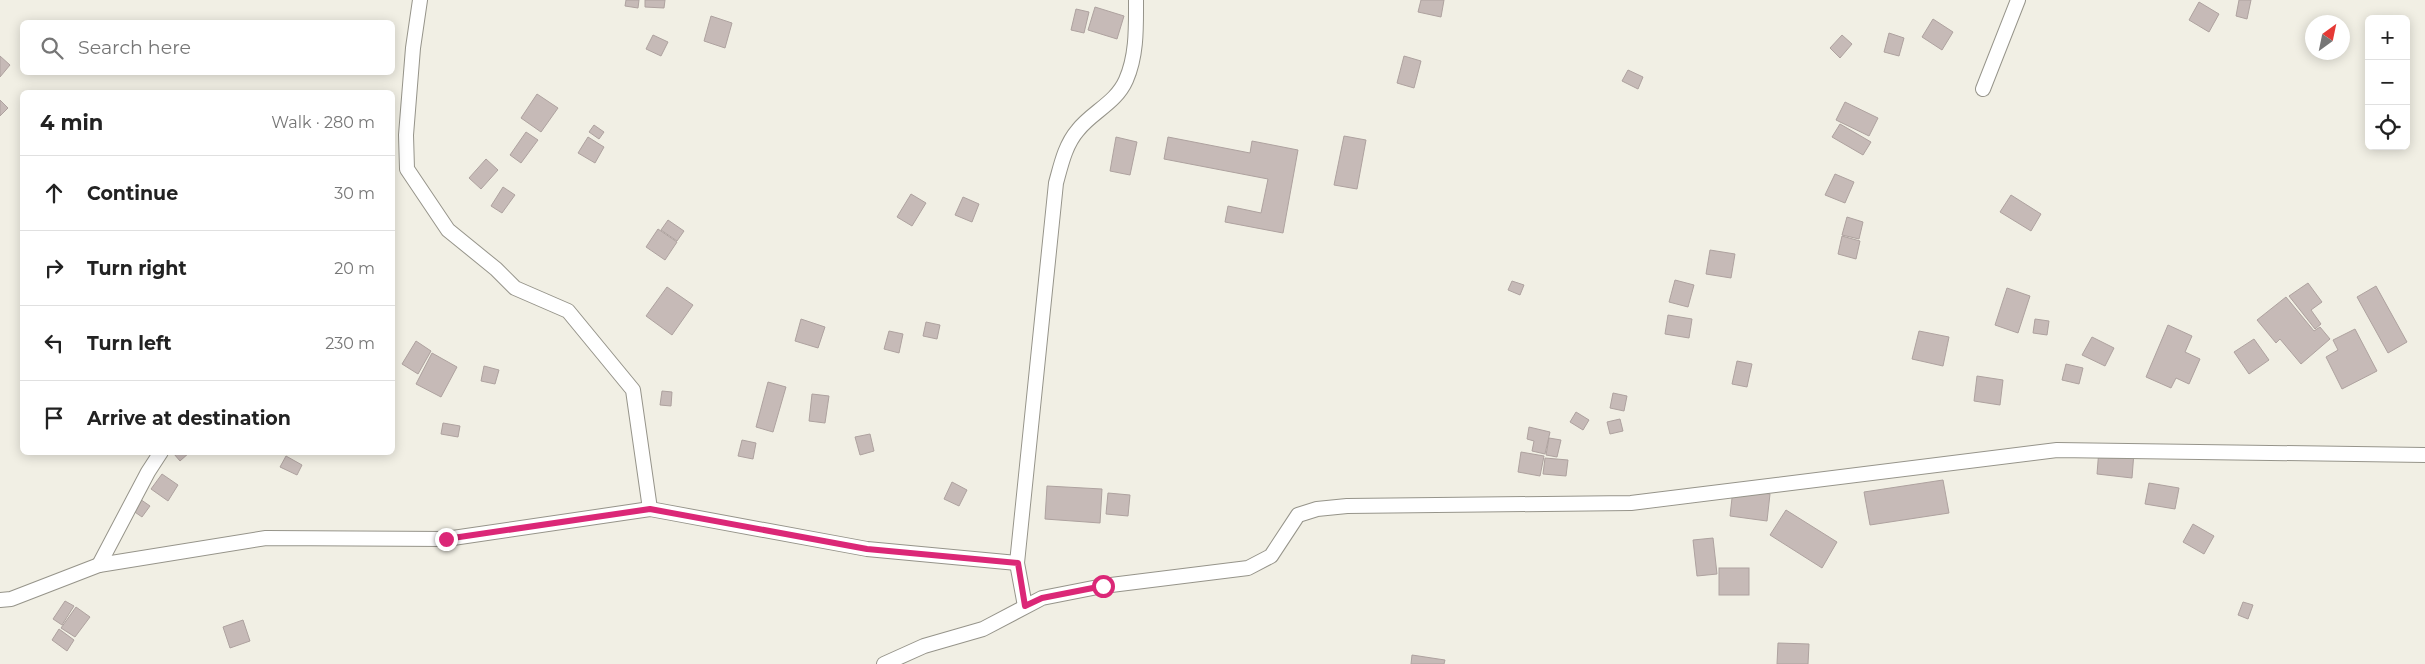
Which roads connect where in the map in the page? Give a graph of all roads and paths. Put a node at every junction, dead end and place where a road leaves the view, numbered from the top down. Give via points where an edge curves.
1 (420, 0) edge
2 (1136, 0) edge
3 (2018, 0) edge
4 (1983, 89) dead end
5 (159, 455) edge
6 (2425, 455) edge
7 (650, 509) junction
8 (1018, 563) junction
9 (99, 565) junction
10 (0, 600) edge
11 (1025, 606) junction
12 (884, 664) edge

1 - 7 street via 406,135 407,169 448,230 516,288 568,311 633,390
2 - 8 street via 1136,43 1126,80 1115,98 1078,129 1067,147 1056,183
3 - 4 street
5 - 9 street
6 - 11 street via 2057,450 1631,503 1317,509 1298,515 1271,556 1248,568 1103,586 1042,598
7 - 8 street via 867,549
7 - 9 street via 446,539 266,538
8 - 11 street
9 - 10 street via 11,599
11 - 12 street via 983,629 924,646

